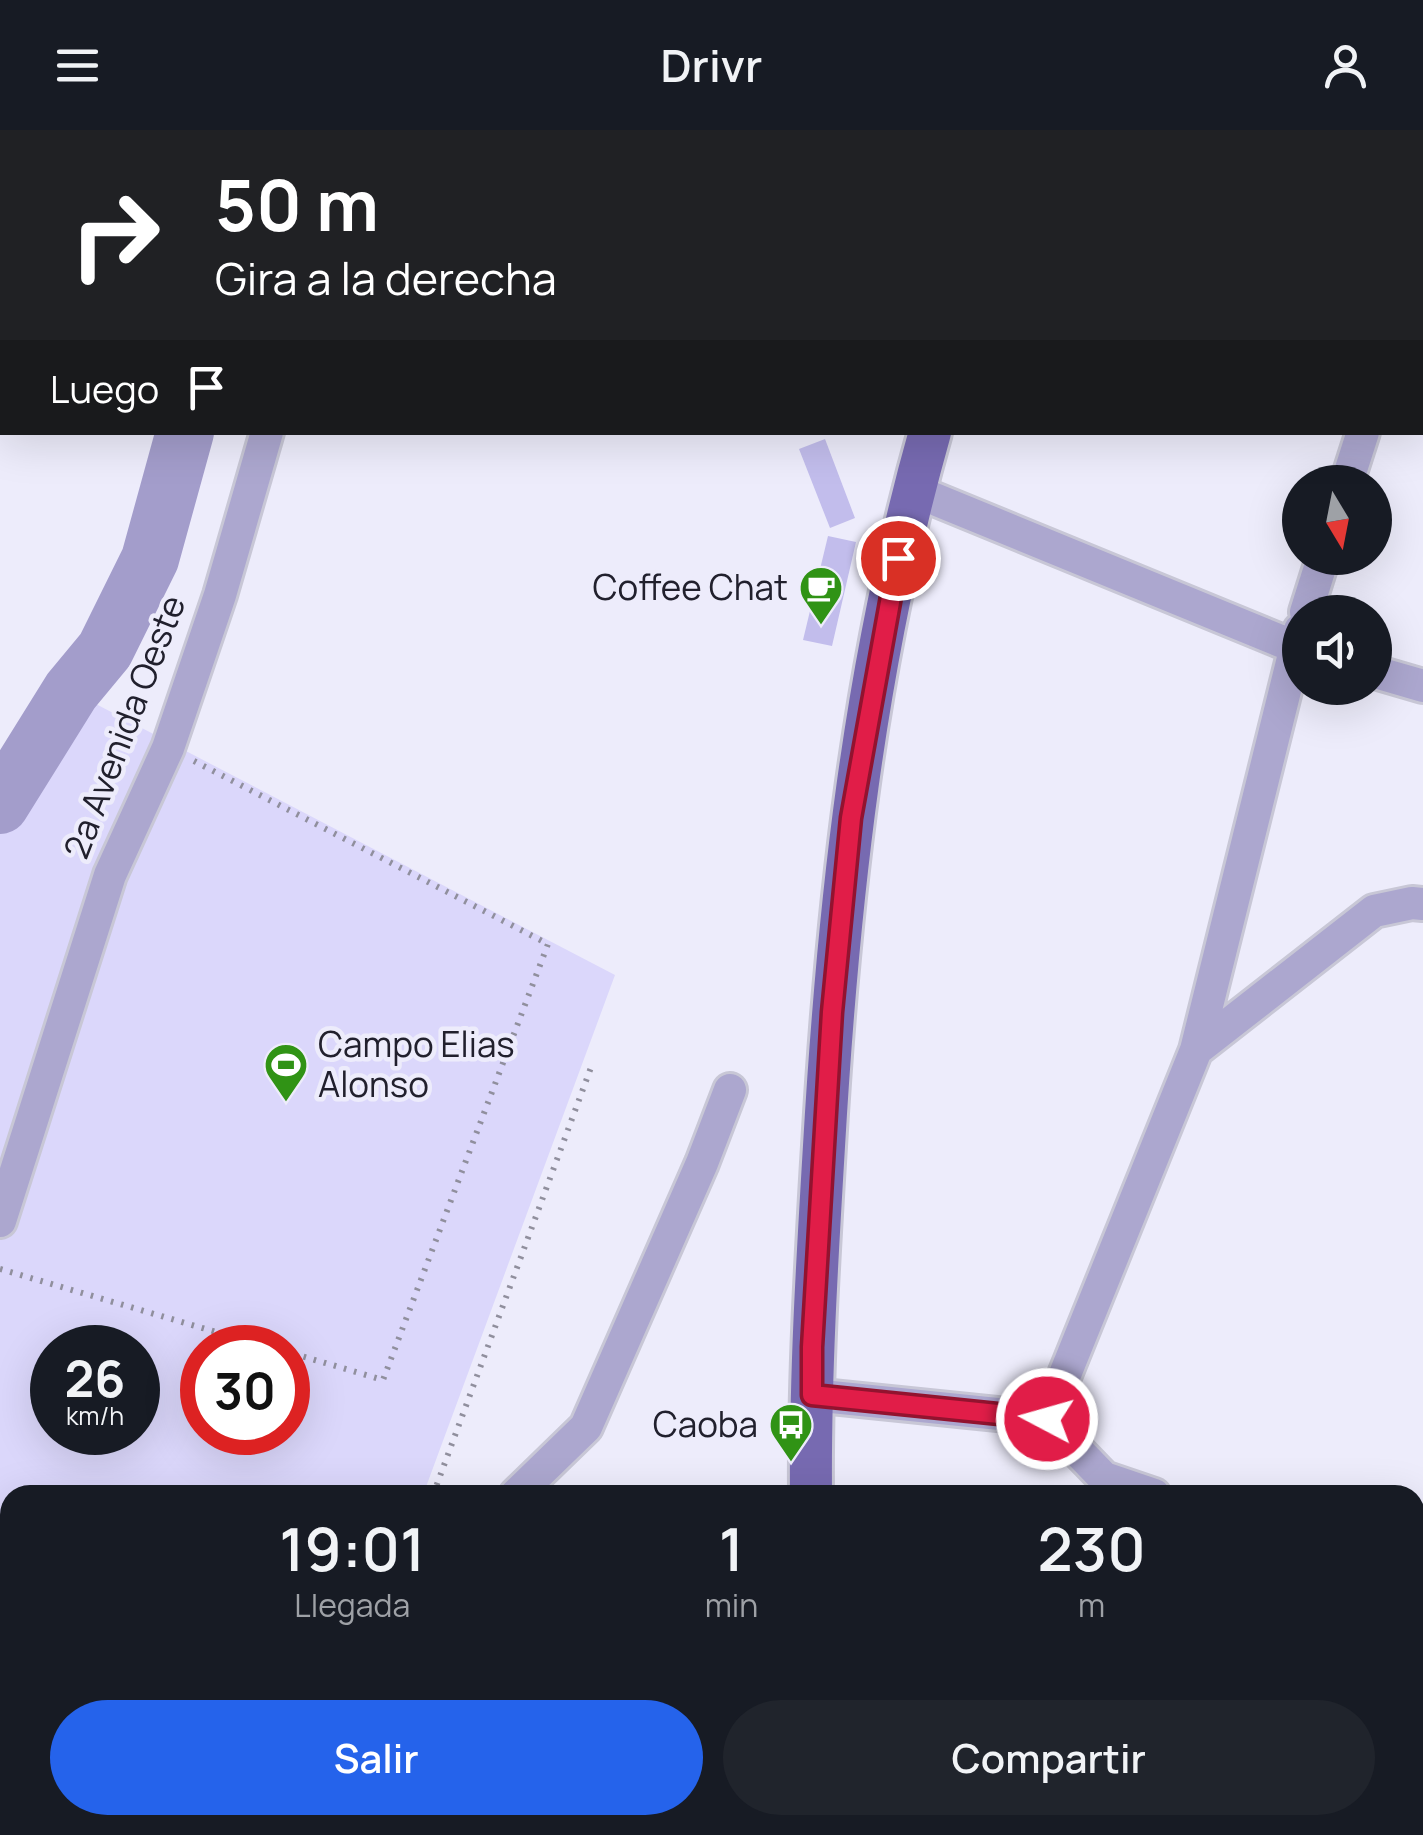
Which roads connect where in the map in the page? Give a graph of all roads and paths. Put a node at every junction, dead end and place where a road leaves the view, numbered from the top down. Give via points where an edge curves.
1 (266, 435) edge
2 (1362, 435) edge
3 (922, 436) edge
4 (1352, 465) edge
5 (915, 491) junction
6 (1282, 636) edge
7 (1392, 677) edge
8 (1423, 686) edge
9 (1282, 705) edge
10 (168, 748) junction
11 (1423, 904) edge
12 (1196, 1050) junction
13 (594, 1062) dead end
14 (730, 1090) dead end
15 (0, 1221) edge
16 (0, 1269) edge
17 (192, 1325) edge
18 (310, 1358) edge
19 (812, 1395) junction
20 (1047, 1419) junction
21 (437, 1485) edge
22 (526, 1485) edge
23 (811, 1485) edge
24 (1102, 1485) edge

1 - 10 street, 2a Avenida Oeste
2 - 4 street
3 - 5 main road
5 - 6 street
5 - 19 main road via 889,592 851,818 832,1012
7 - 8 street
9 - 12 street
10 - 15 street, 2a Avenida Oeste via 110,874
10 - 18 path via 548,944 383,1380
11 - 12 street via 1374,912
12 - 20 street
13 - 21 path
14 - 22 street via 586,1427
16 - 17 path
19 - 20 street
19 - 23 main road
20 - 24 street

